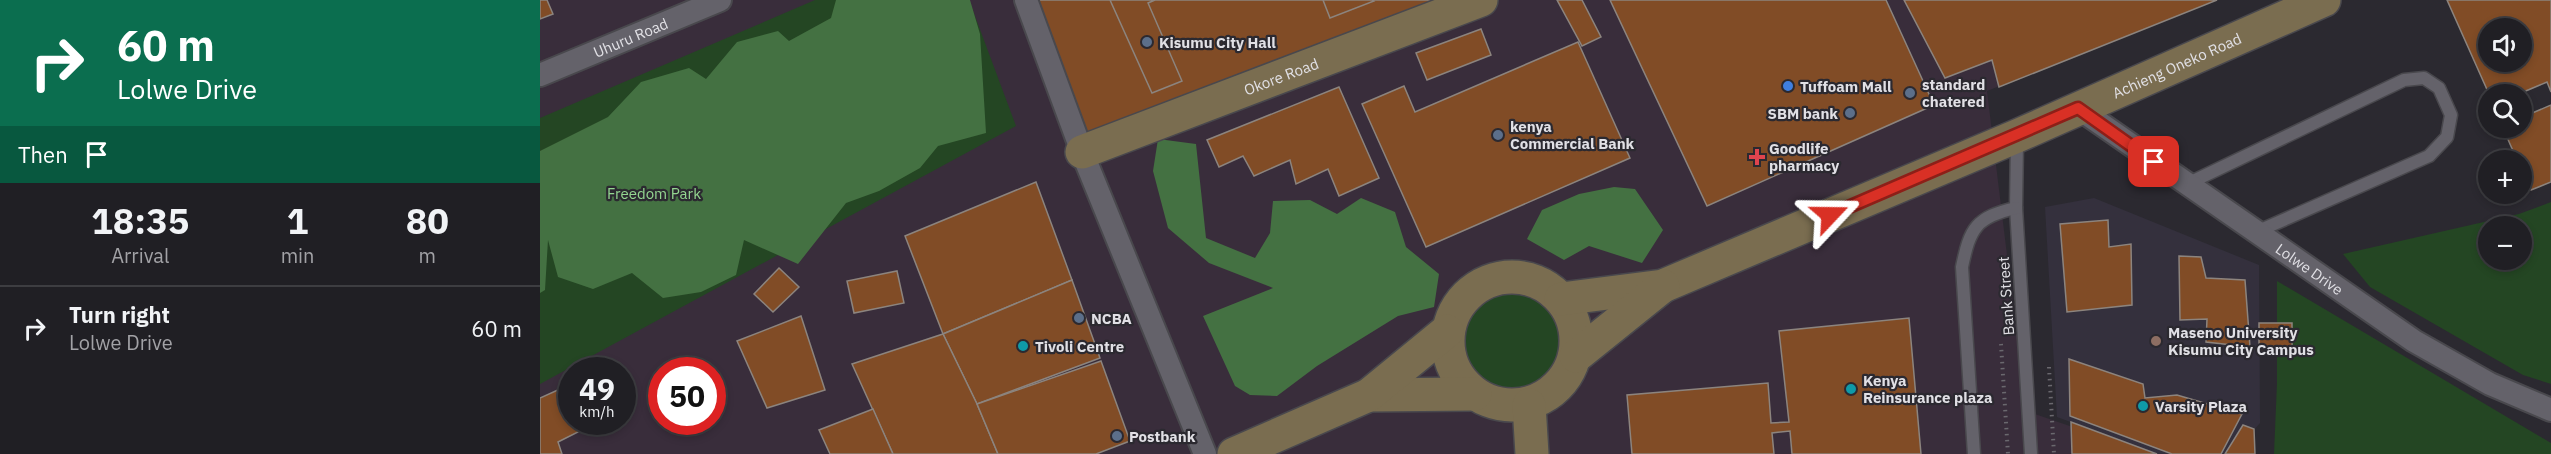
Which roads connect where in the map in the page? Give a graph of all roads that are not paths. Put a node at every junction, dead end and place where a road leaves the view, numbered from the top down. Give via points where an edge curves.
1 (720, 0) edge
2 (1026, 0) edge
3 (1481, 0) edge
4 (2324, 0) edge
5 (540, 75) edge
6 (2078, 108) junction
7 (2017, 136) junction
8 (1082, 152) junction
9 (2187, 184) junction
10 (2016, 208) junction
11 (2256, 232) junction
12 (1663, 286) junction
13 (1561, 299) junction
14 (1448, 331) junction
15 (1575, 356) junction
16 (1475, 394) junction
17 (1369, 395) junction
18 (1519, 406) junction
19 (2551, 410) edge
20 (1205, 454) edge
21 (1234, 454) edge
22 (1512, 454) edge
23 (1532, 454) edge
24 (1974, 454) edge
25 (2031, 454) edge

1 - 5 street, Uhuru Road
2 - 8 street
3 - 8 main road, Okore Road
4 - 6 main road, Achieng Oneko Road
6 - 7 main road, Achieng Oneko Road
6 - 9 street, Lolwe Drive
7 - 10 lane, Bank Street
7 - 12 main road, Achieng Oneko Road
8 - 20 street
9 - 11 street, Lolwe Drive
9 - 11 lane via 2404,80 2424,78 2439,88 2451,115 2447,137 2429,156
10 - 24 lane via 1994,213 1978,223 1967,242 1962,267
10 - 25 lane, Bank Street
11 - 19 street, Lolwe Drive via 2414,341 2490,384
12 - 13 main road, Achieng Oneko Road
12 - 15 main road, Achieng Oneko Road
13 - 14 main road via 1545,285 1526,278 1504,277 1484,282 1467,294 1454,311
13 - 15 main road via 1572,316 1577,336
14 - 16 main road via 1452,366
14 - 17 main road
15 - 18 main road via 1568,375 1555,390
16 - 17 main road
16 - 18 main road
17 - 21 main road
18 - 22 main road
18 - 23 main road

